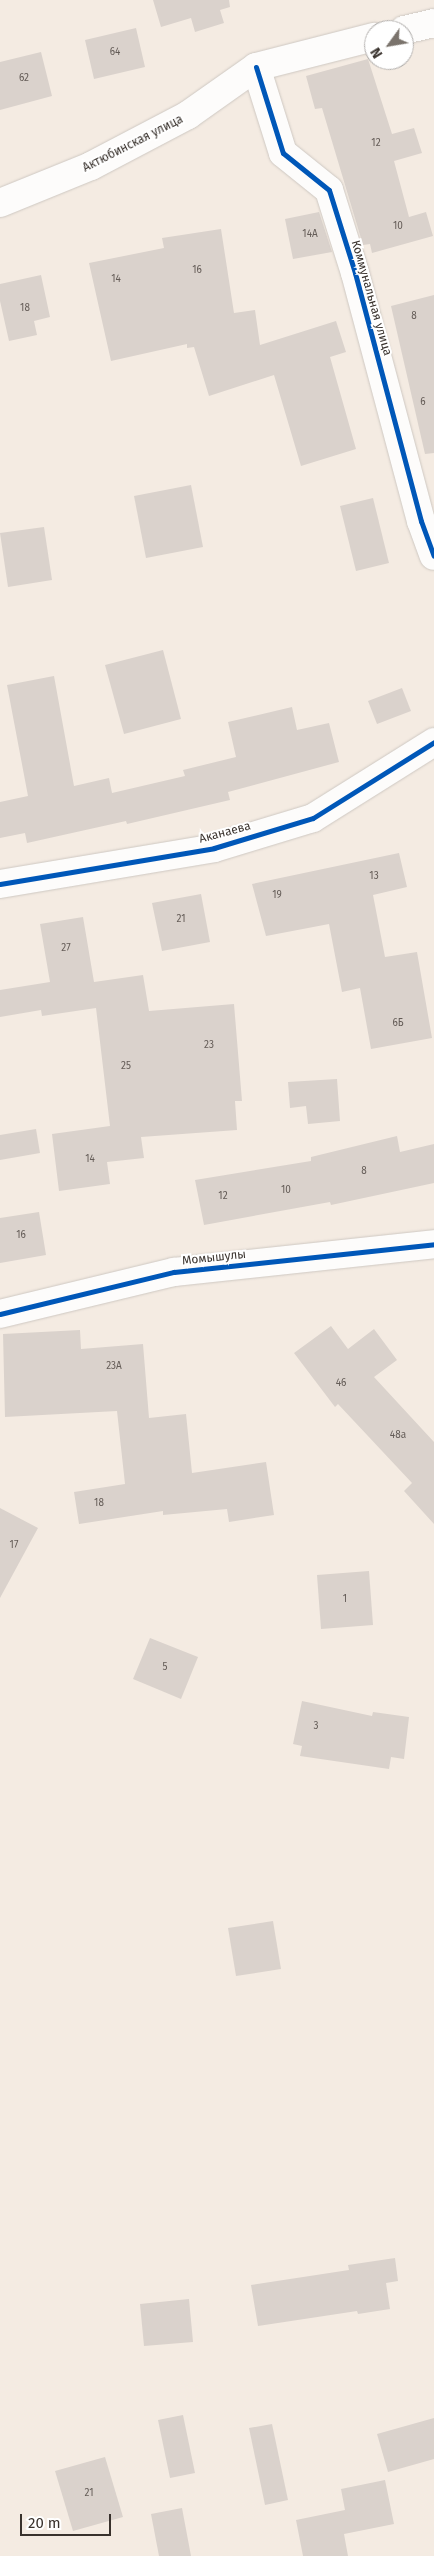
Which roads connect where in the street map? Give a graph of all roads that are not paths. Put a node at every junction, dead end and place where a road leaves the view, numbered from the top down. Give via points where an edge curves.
1 (434, 23) edge
2 (414, 28) edge
3 (364, 40) edge
4 (256, 67) junction
5 (0, 202) edge
6 (434, 556) edge
7 (434, 742) edge
8 (0, 884) edge
9 (434, 1244) edge
10 (0, 1314) edge

1 - 2 street
3 - 4 street
4 - 5 street, Актюбинская улица via 188,115 91,166
4 - 6 street, Коммунальная улица via 283,153 329,190 355,273 421,521
7 - 8 street, Аканаева via 313,818 214,848
9 - 10 street, Момышулы via 174,1272

